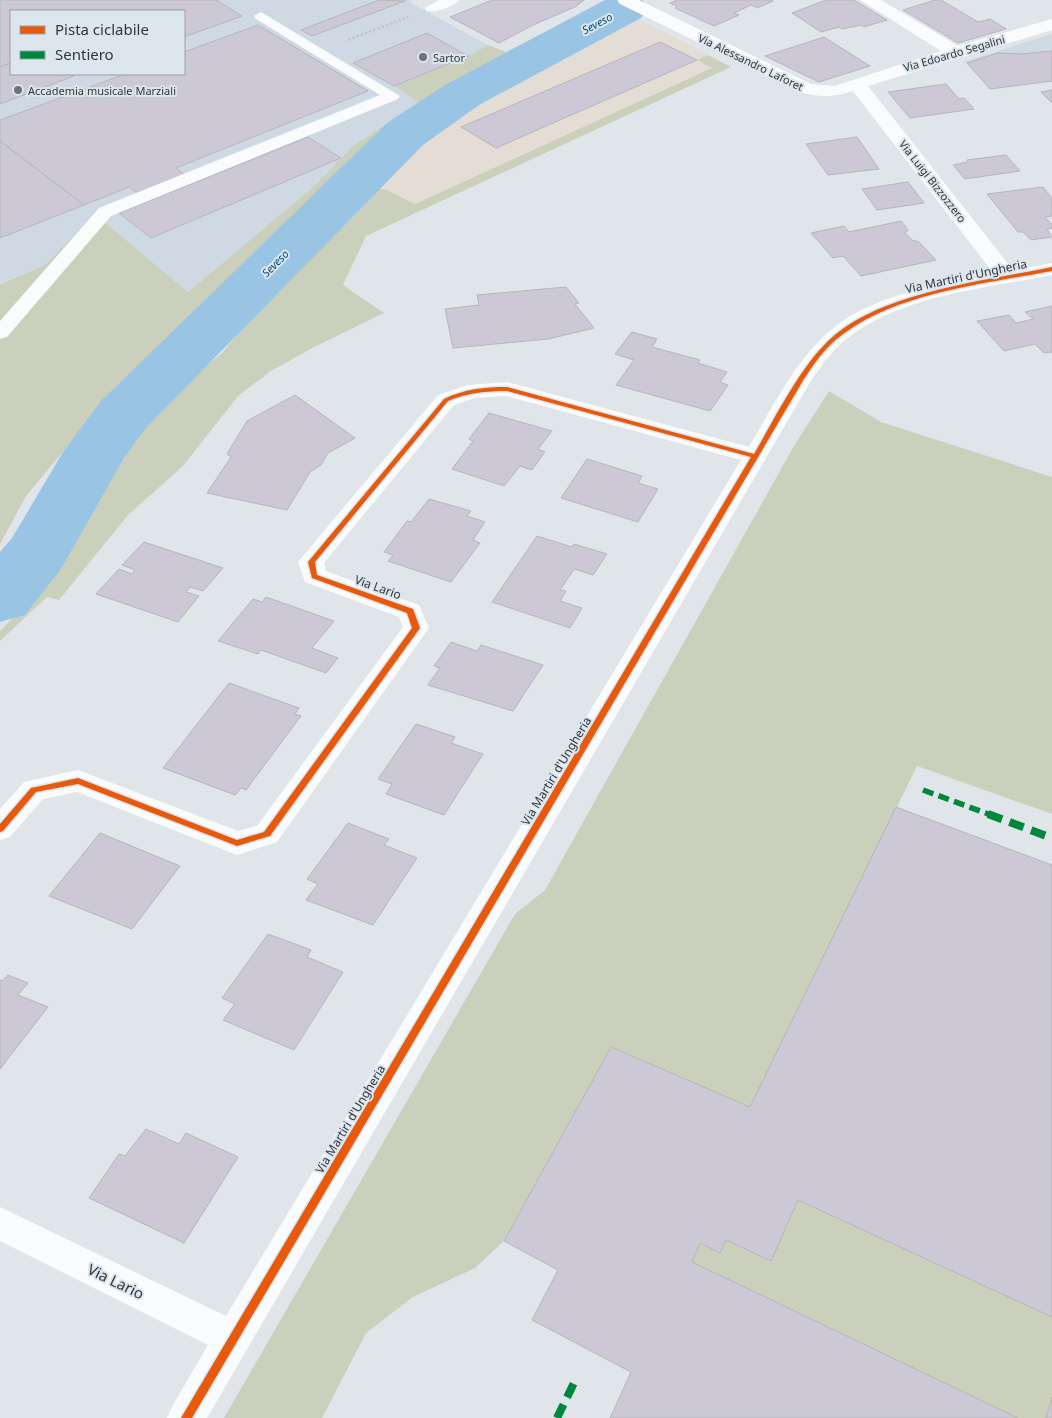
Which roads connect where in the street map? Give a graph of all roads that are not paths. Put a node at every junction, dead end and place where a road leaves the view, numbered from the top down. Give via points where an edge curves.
1 (452, 0) edge
2 (626, 0) edge
3 (869, 0) edge
4 (432, 8) dead end
5 (261, 16) dead end
6 (1052, 24) edge
7 (955, 52) junction
8 (858, 84) junction
9 (1052, 269) edge
10 (1008, 278) junction
11 (0, 333) edge
12 (755, 456) junction
13 (0, 829) edge
14 (0, 1223) edge
15 (233, 1338) junction
16 (186, 1418) edge

1 - 4 lane
2 - 8 street, Via Alessandro Laforet via 805,88 829,92
3 - 7 street
5 - 11 lane via 392,96 105,212
6 - 7 street, Via Edoardo Segalini
7 - 8 street, Via Edoardo Segalini
8 - 10 street, Via Luigi Bizzozzero
9 - 10 street, Via Martiri d'Ungheria
10 - 12 street, Via Martiri d'Ungheria via 893,304 838,334 817,355
12 - 13 street, Via Lario via 507,389 483,388 446,400 311,562 314,576 410,611 416,628 268,834 237,842 78,781 34,790
12 - 15 street, Via Martiri d'Ungheria
14 - 15 street, Via Lario
15 - 16 street, Via Martiri d'Ungheria

